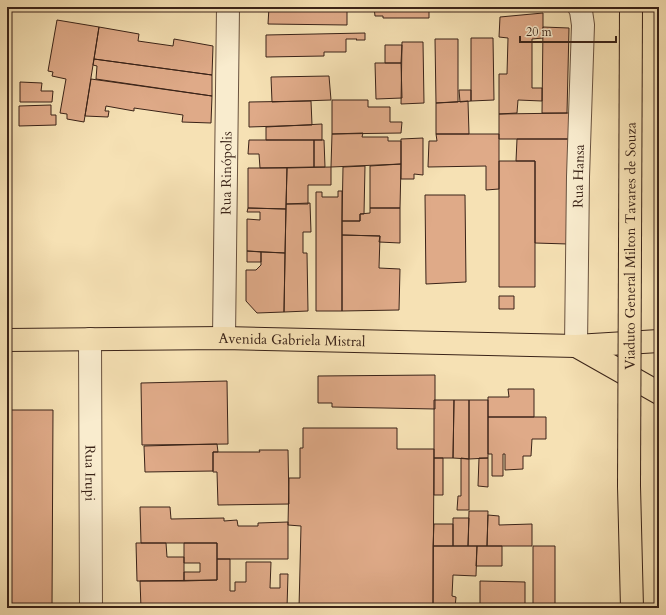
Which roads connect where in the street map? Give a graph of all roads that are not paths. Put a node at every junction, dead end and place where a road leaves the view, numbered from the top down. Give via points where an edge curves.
1 (228, 7) edge
2 (579, 7) edge
3 (631, 7) edge
4 (224, 338) junction
5 (90, 339) junction
6 (7, 340) edge
7 (659, 341) edge
8 (576, 346) junction
9 (659, 393) edge
10 (91, 608) edge
11 (632, 608) edge

1 - 4 street, Rua Rinópolis
2 - 8 street, Rua Hansa via 583,25
3 - 11 main road, Viaduto General Milton Tavares de Souza, bridge via 629,486
4 - 5 main road, Avenida Gabriela Mistral
4 - 8 main road, Avenida Gabriela Mistral
5 - 6 main road, Avenida Gabriela Mistral
5 - 10 street, Rua Irupi
7 - 8 main road, Avenida Gabriela Mistral
8 - 9 main road, Avenida Gabriela Mistral

